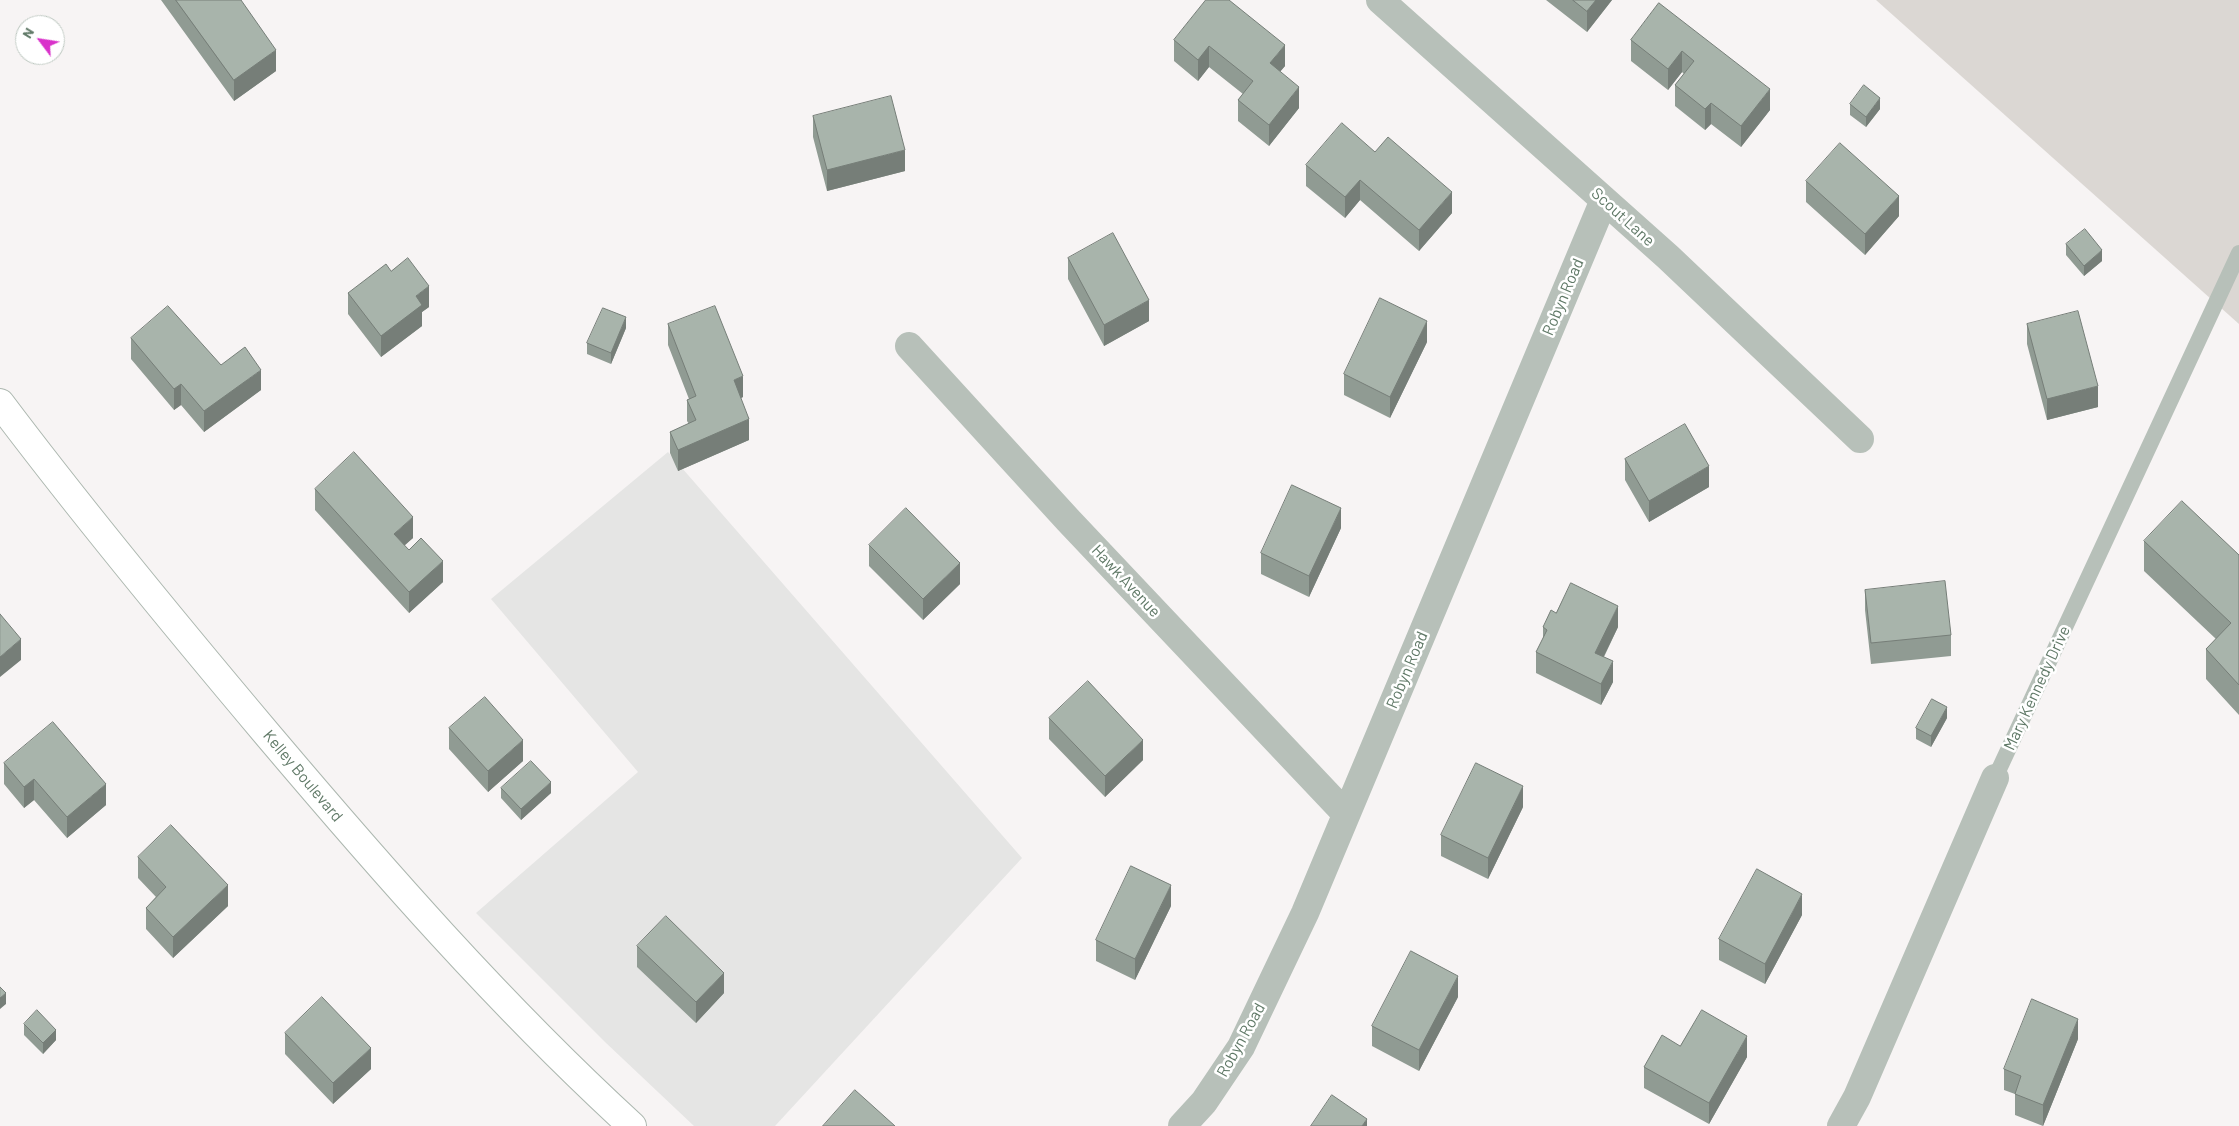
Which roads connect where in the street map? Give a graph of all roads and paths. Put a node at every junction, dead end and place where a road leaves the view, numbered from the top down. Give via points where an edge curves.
1 (1380, 0) edge
2 (1604, 200) junction
3 (2239, 253) edge
4 (909, 346) dead end
5 (0, 403) edge
6 (1860, 439) dead end
7 (1996, 778) joint
8 (1346, 814) junction
9 (632, 1126) edge
10 (1182, 1126) edge
11 (1841, 1126) edge

1 - 2 street, Scout Lane
2 - 6 street, Scout Lane
2 - 8 street, Robyn Road
3 - 7 lane, Mary Kennedy Drive
4 - 8 street, Hawk Avenue via 1074,527
5 - 9 main road, Kelley Boulevard via 47,466 210,666 340,820 485,982
7 - 11 street, Mary Kennedy Drive via 1857,1097
8 - 10 street, Robyn Road via 1305,913 1241,1047 1204,1102

